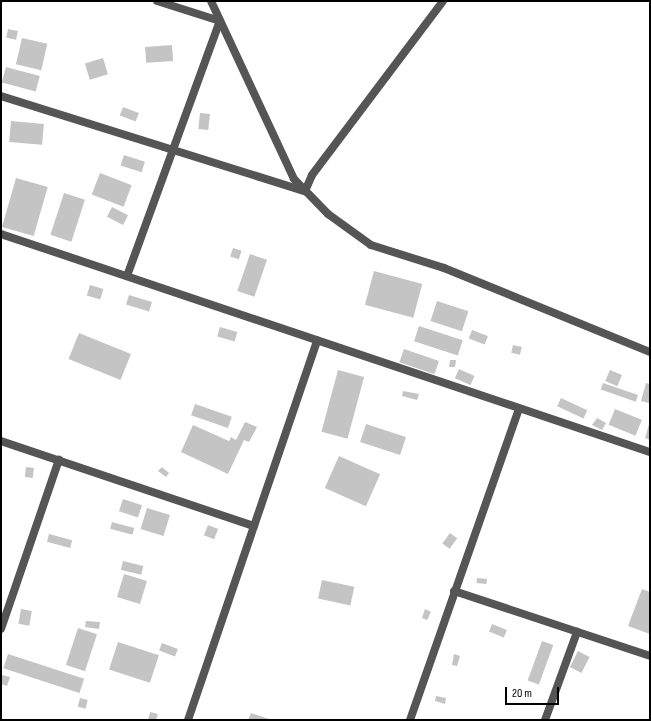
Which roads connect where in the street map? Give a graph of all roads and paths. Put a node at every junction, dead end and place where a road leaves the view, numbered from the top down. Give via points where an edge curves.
1 (157, 1) edge
2 (211, 1) edge
3 (443, 1) edge
4 (220, 21) junction
5 (1, 96) edge
6 (173, 149) junction
7 (305, 191) junction
8 (1, 234) edge
9 (127, 276) junction
10 (317, 340) junction
11 (650, 352) edge
12 (519, 408) junction
13 (1, 441) edge
14 (650, 452) edge
15 (59, 460) junction
16 (254, 526) junction
17 (454, 591) junction
18 (1, 629) edge
19 (577, 632) junction
20 (650, 656) edge
21 (188, 720) edge
22 (410, 720) edge
23 (544, 720) edge

1 - 4 street
2 - 4 street
3 - 7 street via 312,175
4 - 6 street
4 - 7 street via 294,179
5 - 6 street
6 - 7 street
6 - 9 street
7 - 11 street via 328,214 371,245 444,268
8 - 9 street
9 - 10 street
10 - 12 street
10 - 16 street
12 - 14 street
12 - 17 street
13 - 15 street
15 - 16 street
15 - 18 street
16 - 21 street
17 - 19 street
17 - 22 street
19 - 20 street
19 - 23 street

